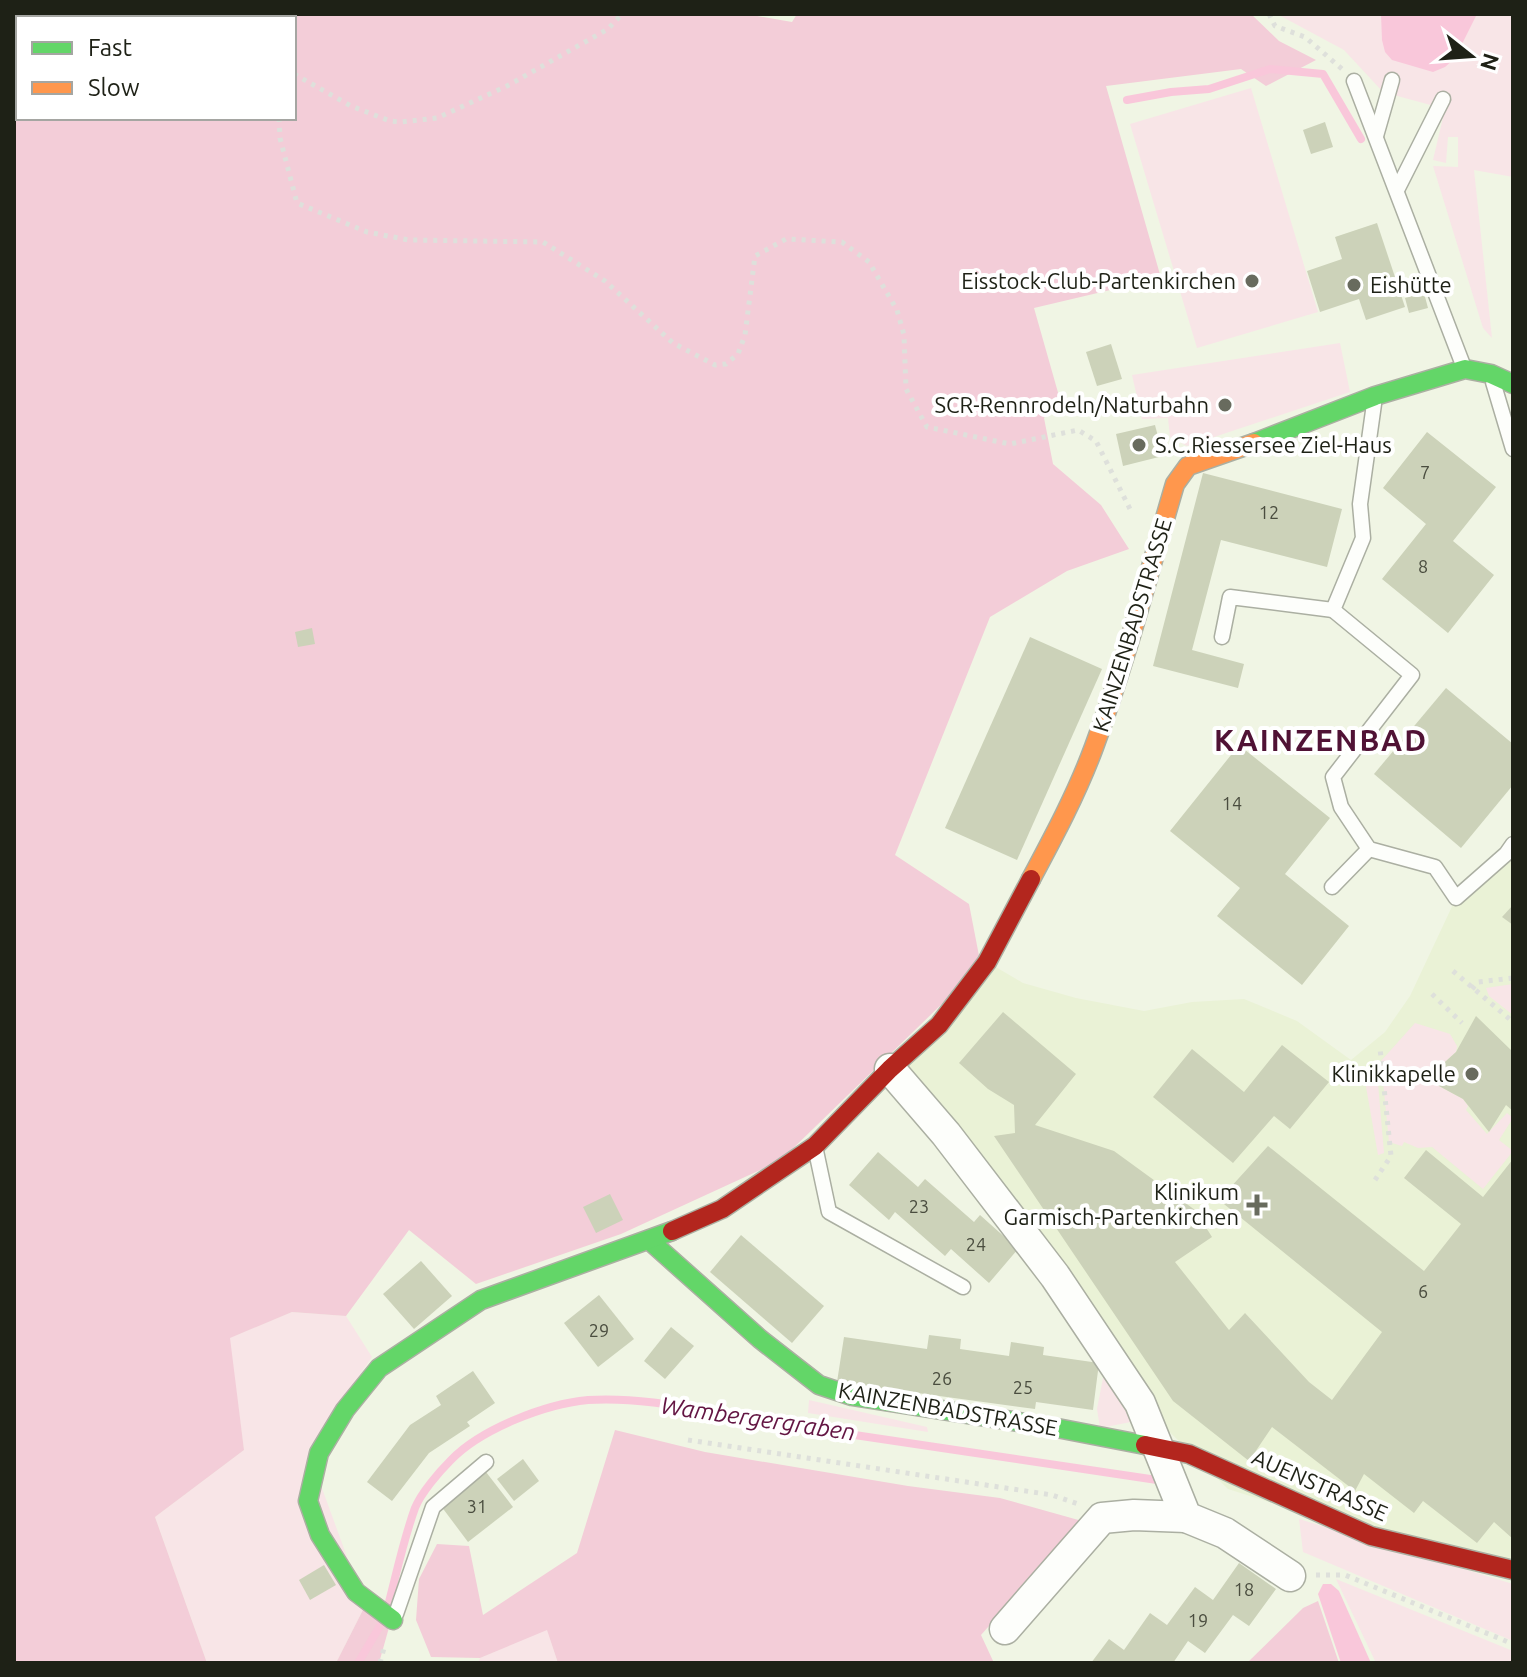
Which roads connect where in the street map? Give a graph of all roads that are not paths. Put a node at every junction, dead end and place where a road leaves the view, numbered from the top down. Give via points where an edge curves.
1 (1392, 80) dead end
2 (1354, 81) road end
3 (1443, 99) dead end
4 (1376, 136) junction
5 (1397, 190) junction
6 (1465, 369) junction
7 (1491, 374) junction
8 (1513, 384) edge
9 (1375, 396) junction
10 (1513, 449) edge
11 (1333, 610) junction
12 (1222, 637) dead end
13 (1513, 844) edge
14 (1369, 849) junction
15 (1332, 887) dead end
16 (890, 1069) junction
17 (815, 1146) junction
18 (649, 1240) junction
19 (963, 1287) dead end
20 (1162, 1456) junction
21 (486, 1462) dead end
22 (1182, 1509) junction
23 (1513, 1570) edge
24 (1290, 1576) road end
25 (387, 1616) joint
26 (1005, 1629) dead end

1 - 4 lane
2 - 4 lane
3 - 5 lane
4 - 5 lane
5 - 6 lane
6 - 7 street, KAINZENBADSTRASSE
6 - 9 street, KAINZENBADSTRASSE
7 - 8 street, KAINZENBADSTRASSE
7 - 10 lane
9 - 11 lane via 1360,504 1363,538
9 - 16 street, KAINZENBADSTRASSE via 1188,466 1175,484 1093,749 1062,821 987,962 939,1025
11 - 12 lane via 1230,597
11 - 14 lane via 1412,675 1333,777 1341,807
13 - 14 lane via 1456,898 1435,867
14 - 15 lane
16 - 17 street, KAINZENBADSTRASSE
16 - 20 street via 1055,1276 1140,1403
17 - 18 street, KAINZENBADSTRASSE via 722,1209
17 - 19 lane via 829,1212
18 - 20 street, KAINZENBADSTRASSE via 819,1385 852,1396
18 - 25 street, KAINZENBADSTRASSE via 481,1300 379,1368 345,1410 319,1453 308,1501 320,1535 356,1592
20 - 22 street
20 - 23 street, AUENSTRASSE via 1204,1460 1371,1536
21 - 25 lane via 433,1507
22 - 24 street
22 - 26 street via 1102,1518

